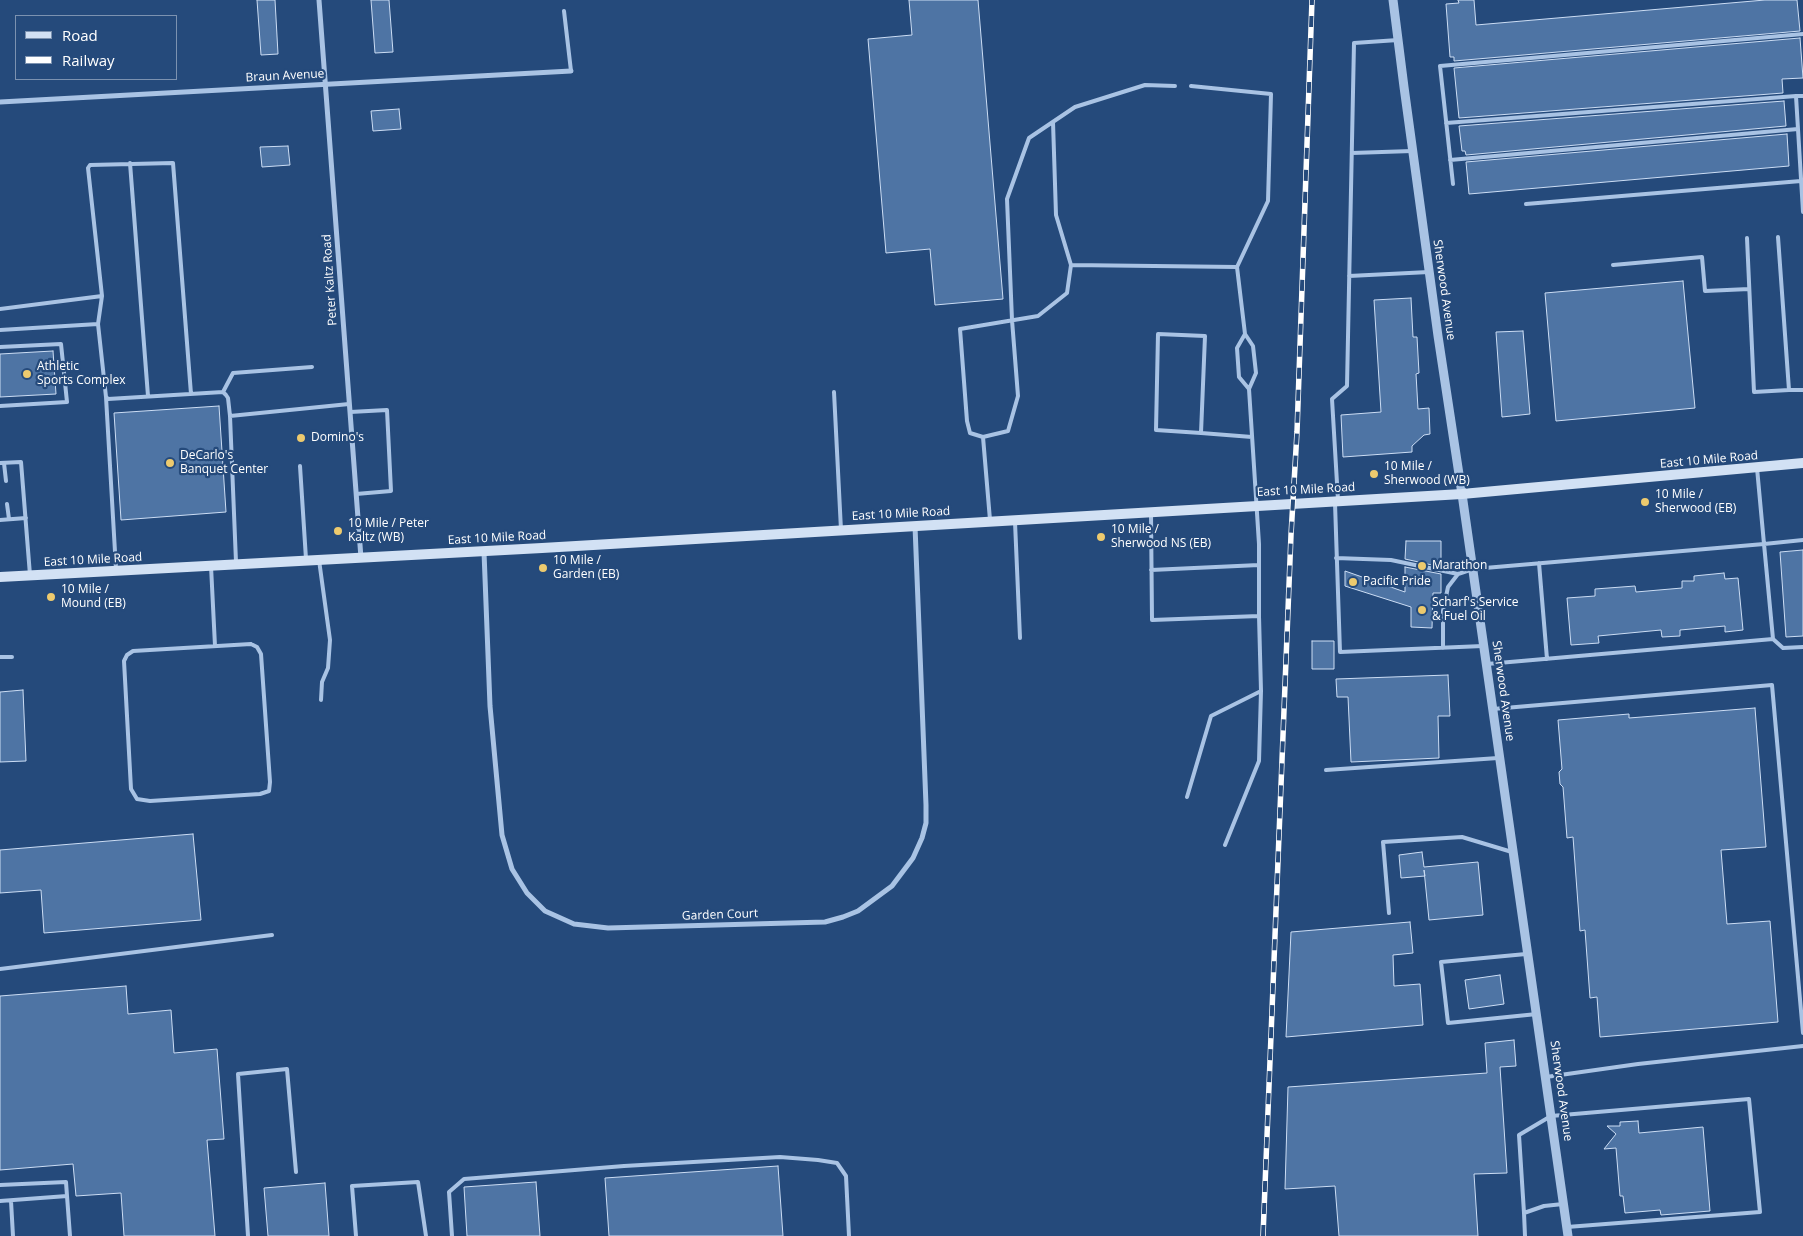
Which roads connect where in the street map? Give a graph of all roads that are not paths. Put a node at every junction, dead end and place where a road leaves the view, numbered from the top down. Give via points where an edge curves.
1 (319, 0) edge
2 (1394, 0) edge
3 (564, 11) dead end
4 (1803, 34) edge
5 (1398, 40) junction
6 (571, 71) joint
7 (326, 84) junction
8 (1175, 86) dead end
9 (1191, 86) dead end
10 (1796, 96) junction
11 (1803, 96) edge
12 (0, 102) edge
13 (1053, 122) junction
14 (1446, 123) junction
15 (1798, 129) junction
16 (1412, 151) junction
17 (1352, 153) junction
18 (1450, 160) junction
19 (130, 163) junction
20 (1801, 181) junction
21 (1453, 184) dead end
22 (1526, 204) dead end
23 (1803, 212) edge
24 (1778, 237) dead end
25 (1747, 238) dead end
26 (1071, 265) junction
27 (1613, 265) dead end
28 (1237, 267) junction
29 (1429, 272) junction
30 (1349, 276) junction
31 (1749, 289) junction
32 (102, 296) junction
33 (0, 309) edge
34 (1012, 320) junction
35 (98, 324) junction
36 (0, 330) edge
37 (1245, 334) junction
38 (0, 347) edge
39 (312, 367) dead end
40 (1249, 389) junction
41 (1789, 390) junction
42 (1803, 390) edge
43 (223, 392) junction
44 (834, 392) dead end
45 (191, 394) junction
46 (148, 396) junction
47 (106, 397) junction
48 (349, 404) junction
49 (0, 406) edge
50 (350, 412) junction
51 (230, 416) junction
52 (1201, 433) junction
53 (983, 437) junction
54 (1252, 437) junction
55 (2, 463) edge
56 (1803, 463) edge
57 (300, 466) dead end
58 (1757, 468) junction
59 (6, 481) dead end
60 (356, 494) junction
61 (1462, 494) junction
62 (1336, 501) junction
63 (8, 504) dead end
64 (1256, 505) junction
65 (1151, 511) junction
66 (26, 518) junction
67 (1015, 519) junction
68 (0, 520) edge
69 (9, 520) junction
70 (990, 521) junction
71 (915, 526) junction
72 (841, 530) junction
73 (1803, 540) edge
74 (1764, 544) junction
75 (484, 551) junction
76 (361, 558) junction
77 (1336, 558) junction
78 (319, 560) junction
79 (306, 561) junction
80 (1539, 563) junction
81 (236, 564) junction
82 (1259, 565) junction
83 (212, 566) junction
84 (1473, 569) junction
85 (1151, 570) junction
86 (116, 571) junction
87 (1458, 574) junction
88 (30, 575) junction
89 (0, 577) edge
90 (1259, 616) junction
91 (1020, 638) dead end
92 (1773, 639) junction
93 (215, 646) junction
94 (1484, 646) junction
95 (1803, 647) edge
96 (1443, 648) junction
97 (0, 657) edge
98 (12, 657) dead end
99 (1547, 659) junction
100 (1487, 664) junction
101 (1261, 691) junction
102 (321, 700) dead end
103 (1493, 710) junction
104 (1500, 758) junction
105 (1326, 770) dead end
106 (1187, 797) dead end
107 (1225, 845) dead end
108 (1514, 853) junction
109 (1389, 913) dead end
110 (272, 935) dead end
111 (1528, 954) junction
112 (0, 970) edge
113 (1537, 1014) junction
114 (1803, 1033) edge
115 (1803, 1046) edge
116 (1546, 1077) junction
117 (1552, 1116) junction
118 (296, 1172) dead end
119 (0, 1186) edge
120 (67, 1196) junction
121 (11, 1200) junction
122 (0, 1202) edge
123 (1564, 1204) junction
124 (1524, 1213) junction
125 (1568, 1231) edge
126 (13, 1236) edge
127 (70, 1236) edge
128 (248, 1236) edge
129 (356, 1236) edge
130 (426, 1236) edge
131 (452, 1236) edge
132 (849, 1236) edge
133 (1525, 1236) edge

1 - 7 street, Peter Kaltz Road
2 - 5 street, Sherwood Avenue
3 - 6 lane
4 - 14 lane via 1440,66
5 - 16 street, Sherwood Avenue
5 - 17 lane via 1354,43
6 - 7 street, Braun Avenue
7 - 12 street, Braun Avenue
7 - 48 street, Peter Kaltz Road
8 - 13 lane via 1145,85 1075,107
9 - 28 lane via 1271,94 1268,201
10 - 11 lane
10 - 14 lane
10 - 15 lane
13 - 26 lane via 1056,216
13 - 34 lane via 1029,138 1007,199
14 - 18 lane
15 - 18 lane
15 - 20 lane
16 - 17 lane
16 - 29 street, Sherwood Avenue
17 - 30 lane
18 - 21 lane
19 - 32 lane via 90,164 88,168
19 - 45 lane via 170,161 173,165
19 - 46 lane
20 - 22 lane
20 - 23 lane
24 - 41 lane
25 - 31 lane
26 - 28 lane
26 - 34 lane via 1067,293 1038,316
27 - 31 lane via 1702,256 1705,291
28 - 37 lane
29 - 30 lane
29 - 61 street, Sherwood Avenue
30 - 62 lane via 1347,386 1332,399
31 - 41 lane via 1754,392
32 - 33 lane
32 - 35 lane
34 - 53 lane via 1018,396 1008,431
34 - 53 lane via 960,329 967,421 970,433
35 - 36 lane
35 - 47 lane
37 - 40 lane via 1253,346 1256,373
37 - 40 lane via 1237,348 1239,377
38 - 49 lane via 62,344 67,402
39 - 43 lane via 232,373
40 - 54 lane
41 - 42 lane
43 - 45 lane
43 - 51 lane via 228,398
44 - 72 lane
45 - 46 lane
46 - 47 lane
47 - 86 lane
48 - 50 street, Peter Kaltz Road
48 - 51 lane
50 - 60 street, Peter Kaltz Road
50 - 60 lane via 387,410 391,491
51 - 81 lane
52 - 52 lane via 1156,430 1158,334 1205,336
52 - 54 lane
53 - 70 lane
54 - 64 lane
55 - 59 lane
55 - 66 lane via 21,462
56 - 58 main road, East 10 Mile Road
57 - 79 lane
58 - 61 main road, East 10 Mile Road
58 - 74 lane
60 - 76 street, Peter Kaltz Road
61 - 62 main road, East 10 Mile Road
61 - 84 street, Sherwood Avenue
62 - 64 main road, East 10 Mile Road
62 - 77 lane
63 - 69 lane
64 - 65 main road, East 10 Mile Road
64 - 82 lane
65 - 67 main road, East 10 Mile Road
65 - 85 lane
66 - 69 lane
66 - 88 lane
67 - 70 main road, East 10 Mile Road
67 - 91 lane
68 - 69 lane
70 - 71 main road, East 10 Mile Road
71 - 72 main road, East 10 Mile Road
71 - 75 street, Garden Court via 926,822 913,858 892,886 858,911 824,922 608,928 574,924 545,911 527,893 512,869 502,835 490,706
72 - 75 main road, East 10 Mile Road
73 - 74 lane
74 - 80 lane
74 - 92 lane
75 - 76 main road, East 10 Mile Road
76 - 78 main road, East 10 Mile Road
77 - 87 lane via 1391,560
77 - 96 lane via 1340,652
78 - 79 main road, East 10 Mile Road
78 - 102 lane via 330,640
79 - 81 main road, East 10 Mile Road
80 - 84 lane
80 - 99 lane
81 - 83 main road, East 10 Mile Road
82 - 85 lane
82 - 90 lane
83 - 86 main road, East 10 Mile Road
83 - 93 lane
84 - 87 lane
84 - 94 street, Sherwood Avenue
85 - 90 lane via 1152,620
86 - 88 main road, East 10 Mile Road
87 - 96 lane via 1448,587 1444,603
88 - 89 main road, East 10 Mile Road
90 - 101 lane
92 - 95 lane via 1782,648
92 - 99 lane
93 - 93 lane via 133,651 126,655 131,790 137,799 150,802 260,794 269,790 260,654 251,644
94 - 96 lane
94 - 100 street, Sherwood Avenue
97 - 98 lane
99 - 100 lane
100 - 103 street, Sherwood Avenue
101 - 106 lane via 1210,716
101 - 107 lane via 1260,761
103 - 104 street, Sherwood Avenue
103 - 114 lane via 1772,685
104 - 105 lane
104 - 108 street, Sherwood Avenue
108 - 109 lane via 1462,837 1383,842
108 - 111 street, Sherwood Avenue
110 - 112 lane
111 - 113 street, Sherwood Avenue
111 - 113 lane via 1441,962 1448,1023
113 - 116 street, Sherwood Avenue
115 - 116 lane
116 - 117 street, Sherwood Avenue
117 - 123 street, Sherwood Avenue
117 - 124 lane via 1519,1135
117 - 125 lane via 1750,1099 1760,1212
118 - 128 lane via 287,1070 238,1074
119 - 120 lane via 66,1182
120 - 121 lane
120 - 127 lane
121 - 122 lane
121 - 126 lane
123 - 124 lane
123 - 125 street, Sherwood Avenue
124 - 133 lane
129 - 130 lane via 352,1186 418,1182
131 - 132 lane via 449,1192 464,1179 780,1157 837,1163 846,1176

